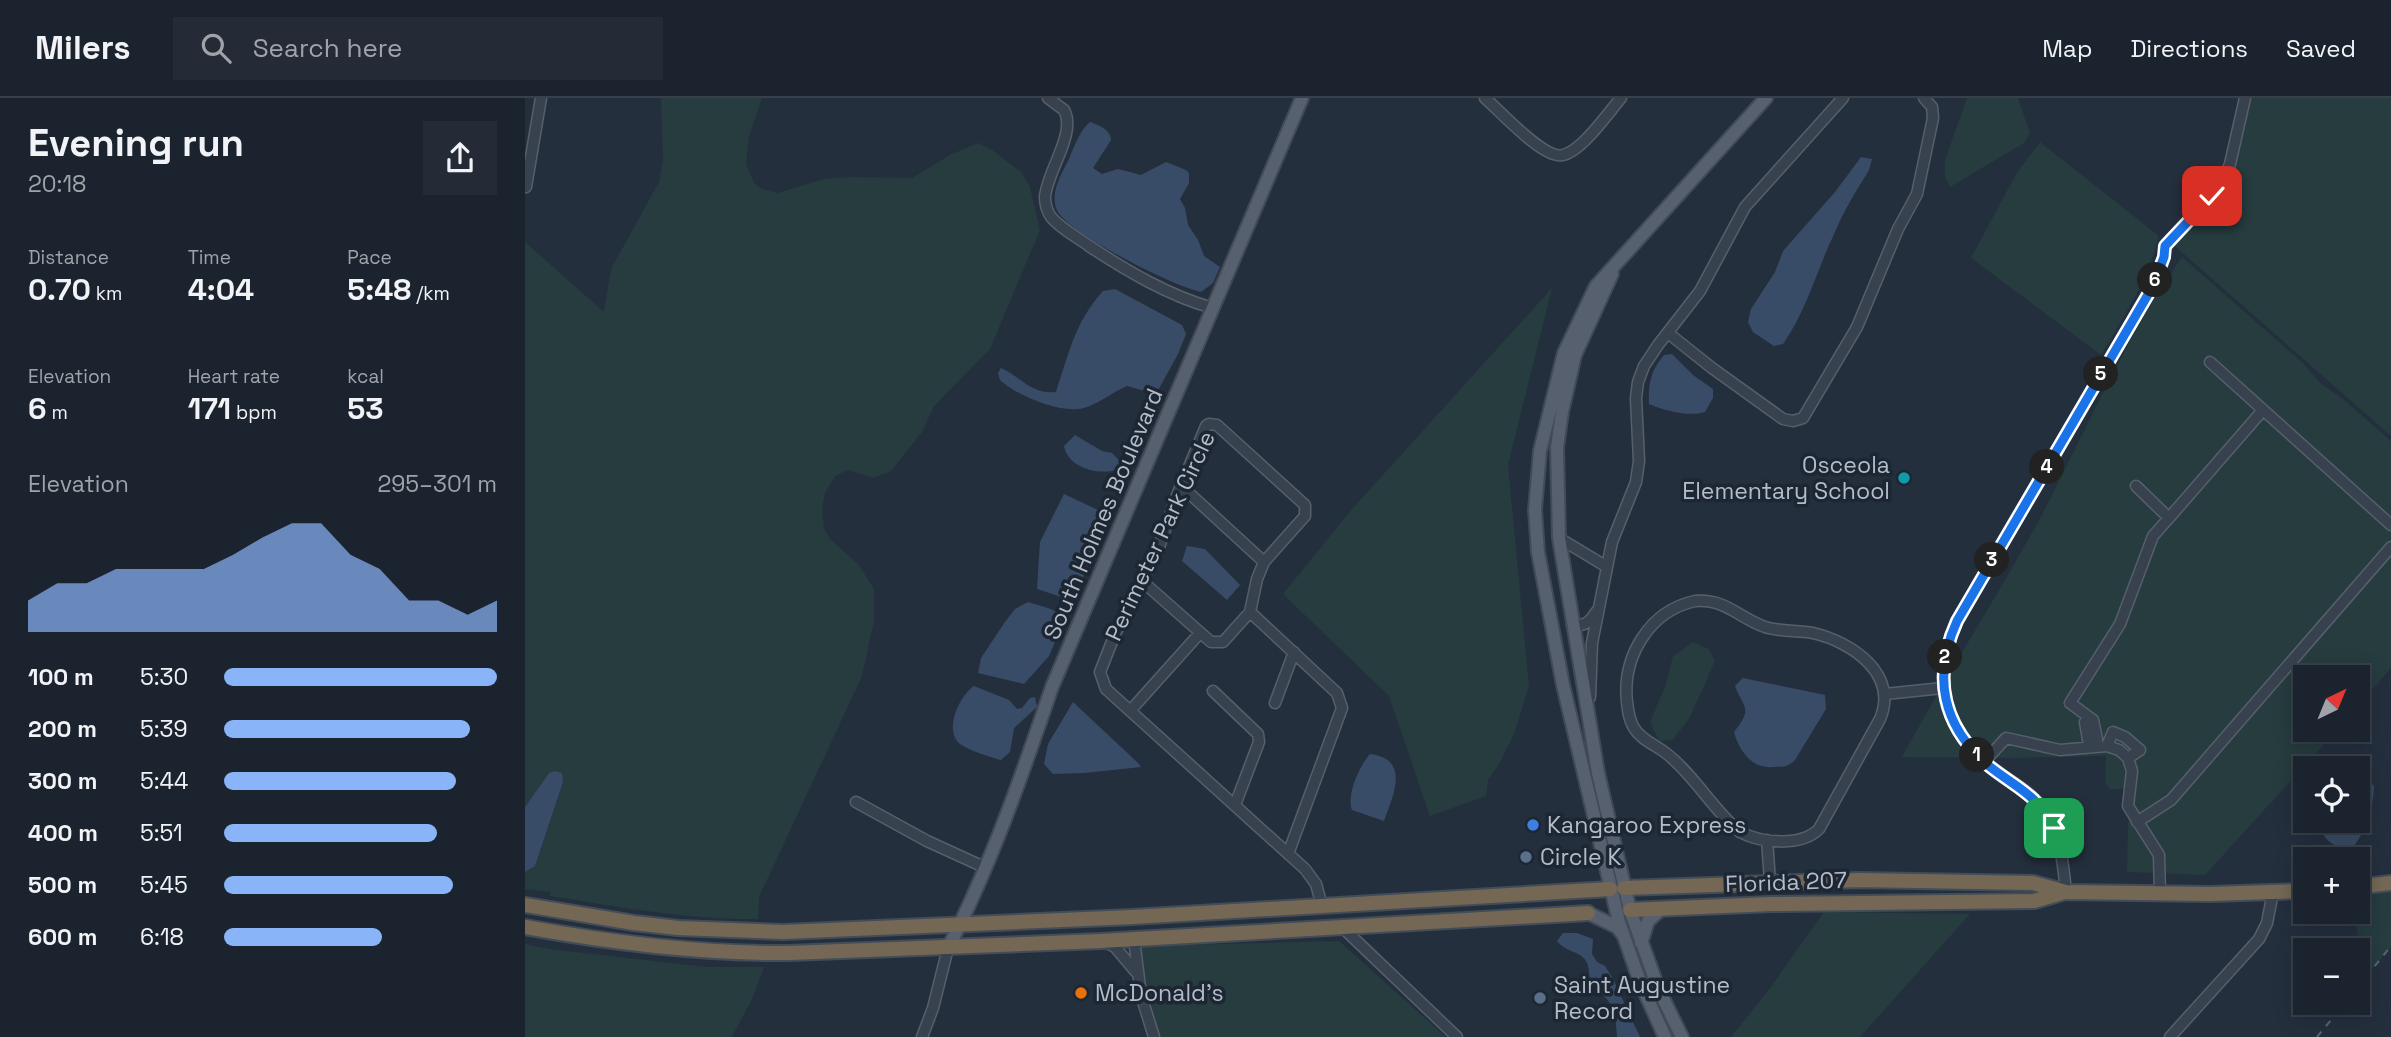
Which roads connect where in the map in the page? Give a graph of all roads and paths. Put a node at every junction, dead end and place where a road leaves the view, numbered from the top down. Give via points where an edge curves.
1 (541, 98) edge
2 (1048, 98) edge
3 (1302, 98) edge
4 (1485, 98) edge
5 (1621, 98) edge
6 (1766, 98) edge
7 (1843, 98) edge
8 (1924, 98) edge
9 (2245, 98) edge
10 (526, 187) edge
11 (1614, 269) junction
12 (1213, 308) junction
13 (1668, 332) junction
14 (2210, 362) dead end
15 (2263, 410) junction
16 (2136, 486) dead end
17 (1179, 488) junction
18 (2169, 518) junction
19 (2391, 525) edge
20 (1537, 534) junction
21 (1559, 538) junction
22 (2391, 547) edge
23 (1264, 562) junction
24 (1607, 567) junction
25 (1142, 581) junction
26 (1599, 605) junction
27 (1250, 612) junction
28 (1572, 625) junction
29 (1200, 632) junction
30 (1294, 652) junction
31 (1943, 688) junction
32 (1213, 691) dead end
33 (1885, 694) junction
34 (1275, 703) dead end
35 (1130, 711) junction
36 (1590, 725) junction
37 (2093, 745) junction
38 (2107, 746) junction
39 (2128, 758) junction
40 (1985, 761) junction
41 (856, 802) dead end
42 (1235, 805) junction
43 (2137, 822) junction
44 (1767, 840) junction
45 (1288, 854) junction
46 (984, 867) junction
47 (1770, 881) junction
48 (2391, 883) edge
49 (2370, 885) edge
50 (1617, 888) junction
51 (2293, 891) edge
52 (2066, 892) junction
53 (2273, 892) junction
54 (2160, 894) junction
55 (525, 905) edge
56 (1322, 906) junction
57 (1661, 909) junction
58 (1623, 911) junction
59 (1588, 913) junction
60 (1178, 914) junction
61 (1132, 916) junction
62 (960, 925) junction
63 (525, 927) edge
64 (1343, 928) junction
65 (1624, 936) junction
66 (1134, 939) junction
67 (1101, 941) junction
68 (1641, 943) junction
69 (948, 948) junction
70 (1137, 975) junction
71 (922, 1037) edge
72 (1154, 1037) edge
73 (1457, 1037) edge
74 (1665, 1037) edge
75 (1682, 1037) edge
76 (2170, 1037) edge

1 - 10 street
2 - 12 street via 1062,107 1068,126 1046,193 1052,218 1131,272
3 - 12 main road, South Holmes Boulevard
4 - 5 street via 1545,152 1558,156 1578,146
6 - 11 main road
7 - 13 street via 1745,207 1700,291
8 - 13 street via 1932,107 1933,118 1917,194 1857,327 1803,418 1783,419
9 - 31 street via 2224,178 2165,246 2153,286 1957,621 1947,648
11 - 20 main road via 1597,286 1564,353 1540,451
11 - 21 main road via 1576,355 1562,412 1557,447
12 - 46 main road, South Holmes Boulevard via 1052,687
13 - 24 street via 1638,382 1636,482
14 - 15 street
15 - 18 street
15 - 19 street
16 - 18 street
17 - 23 street
17 - 23 street, Perimeter Park Circle via 1206,426 1217,425 1305,505 1305,516
17 - 25 street, Perimeter Park Circle
18 - 37 street via 2153,536 2120,624 2070,703 2088,717 2088,740
20 - 21 main road via 1547,531
20 - 50 main road via 1563,685
21 - 24 street
21 - 28 main road
22 - 43 street via 2171,800
23 - 27 street, Perimeter Park Circle
24 - 26 street
25 - 29 street
25 - 35 street, Perimeter Park Circle via 1100,672 1106,689
26 - 28 street via 1590,621
26 - 36 street via 1591,653
27 - 29 street via 1223,642 1211,642
27 - 30 street
28 - 36 main road
29 - 35 street
30 - 34 street
30 - 45 street via 1338,693 1342,708
31 - 33 street
31 - 40 street via 1956,727
32 - 42 street via 1258,734
33 - 44 street via 1880,719 1819,830 1807,838
33 - 44 street via 1871,666 1840,643 1761,626 1717,602 1686,603 1650,627 1637,646 1627,678 1632,726 1669,756 1734,827
35 - 42 street, Perimeter Park Circle
36 - 50 main road
37 - 38 street
37 - 40 street via 2060,750 2006,738
38 - 39 street
38 - 39 street via 2113,732 2125,737 2140,750
39 - 43 street via 2132,771 2128,806
40 - 52 street via 2044,810 2059,843
41 - 46 street
42 - 45 street, Perimeter Park Circle
43 - 54 street via 2159,855
44 - 47 street
45 - 56 street, Perimeter Park Circle via 1317,884
46 - 62 main road, South Holmes Boulevard
47 - 50 highway
47 - 52 highway via 2033,883
48 - 49 highway
50 - 56 highway
50 - 58 main road
51 - 53 highway
52 - 54 highway
52 - 57 highway, Florida 207 via 2034,901
53 - 54 highway
53 - 76 street via 2259,939
55 - 62 highway via 633,923 733,932
56 - 60 highway
57 - 58 highway, Florida 207
57 - 68 main road via 1648,921
58 - 59 main road
58 - 65 main road
58 - 68 main road
59 - 64 highway
59 - 65 main road via 1617,927
60 - 61 highway
60 - 66 highway via 1148,922
61 - 62 highway
61 - 67 highway via 1126,930 1108,934
62 - 69 main road, South Holmes Boulevard
63 - 69 highway via 634,945 737,954
64 - 66 highway
64 - 73 street
65 - 74 main road
66 - 67 highway
66 - 70 street
67 - 69 highway
67 - 70 street via 1115,947
68 - 75 main road
69 - 71 street
70 - 72 street

